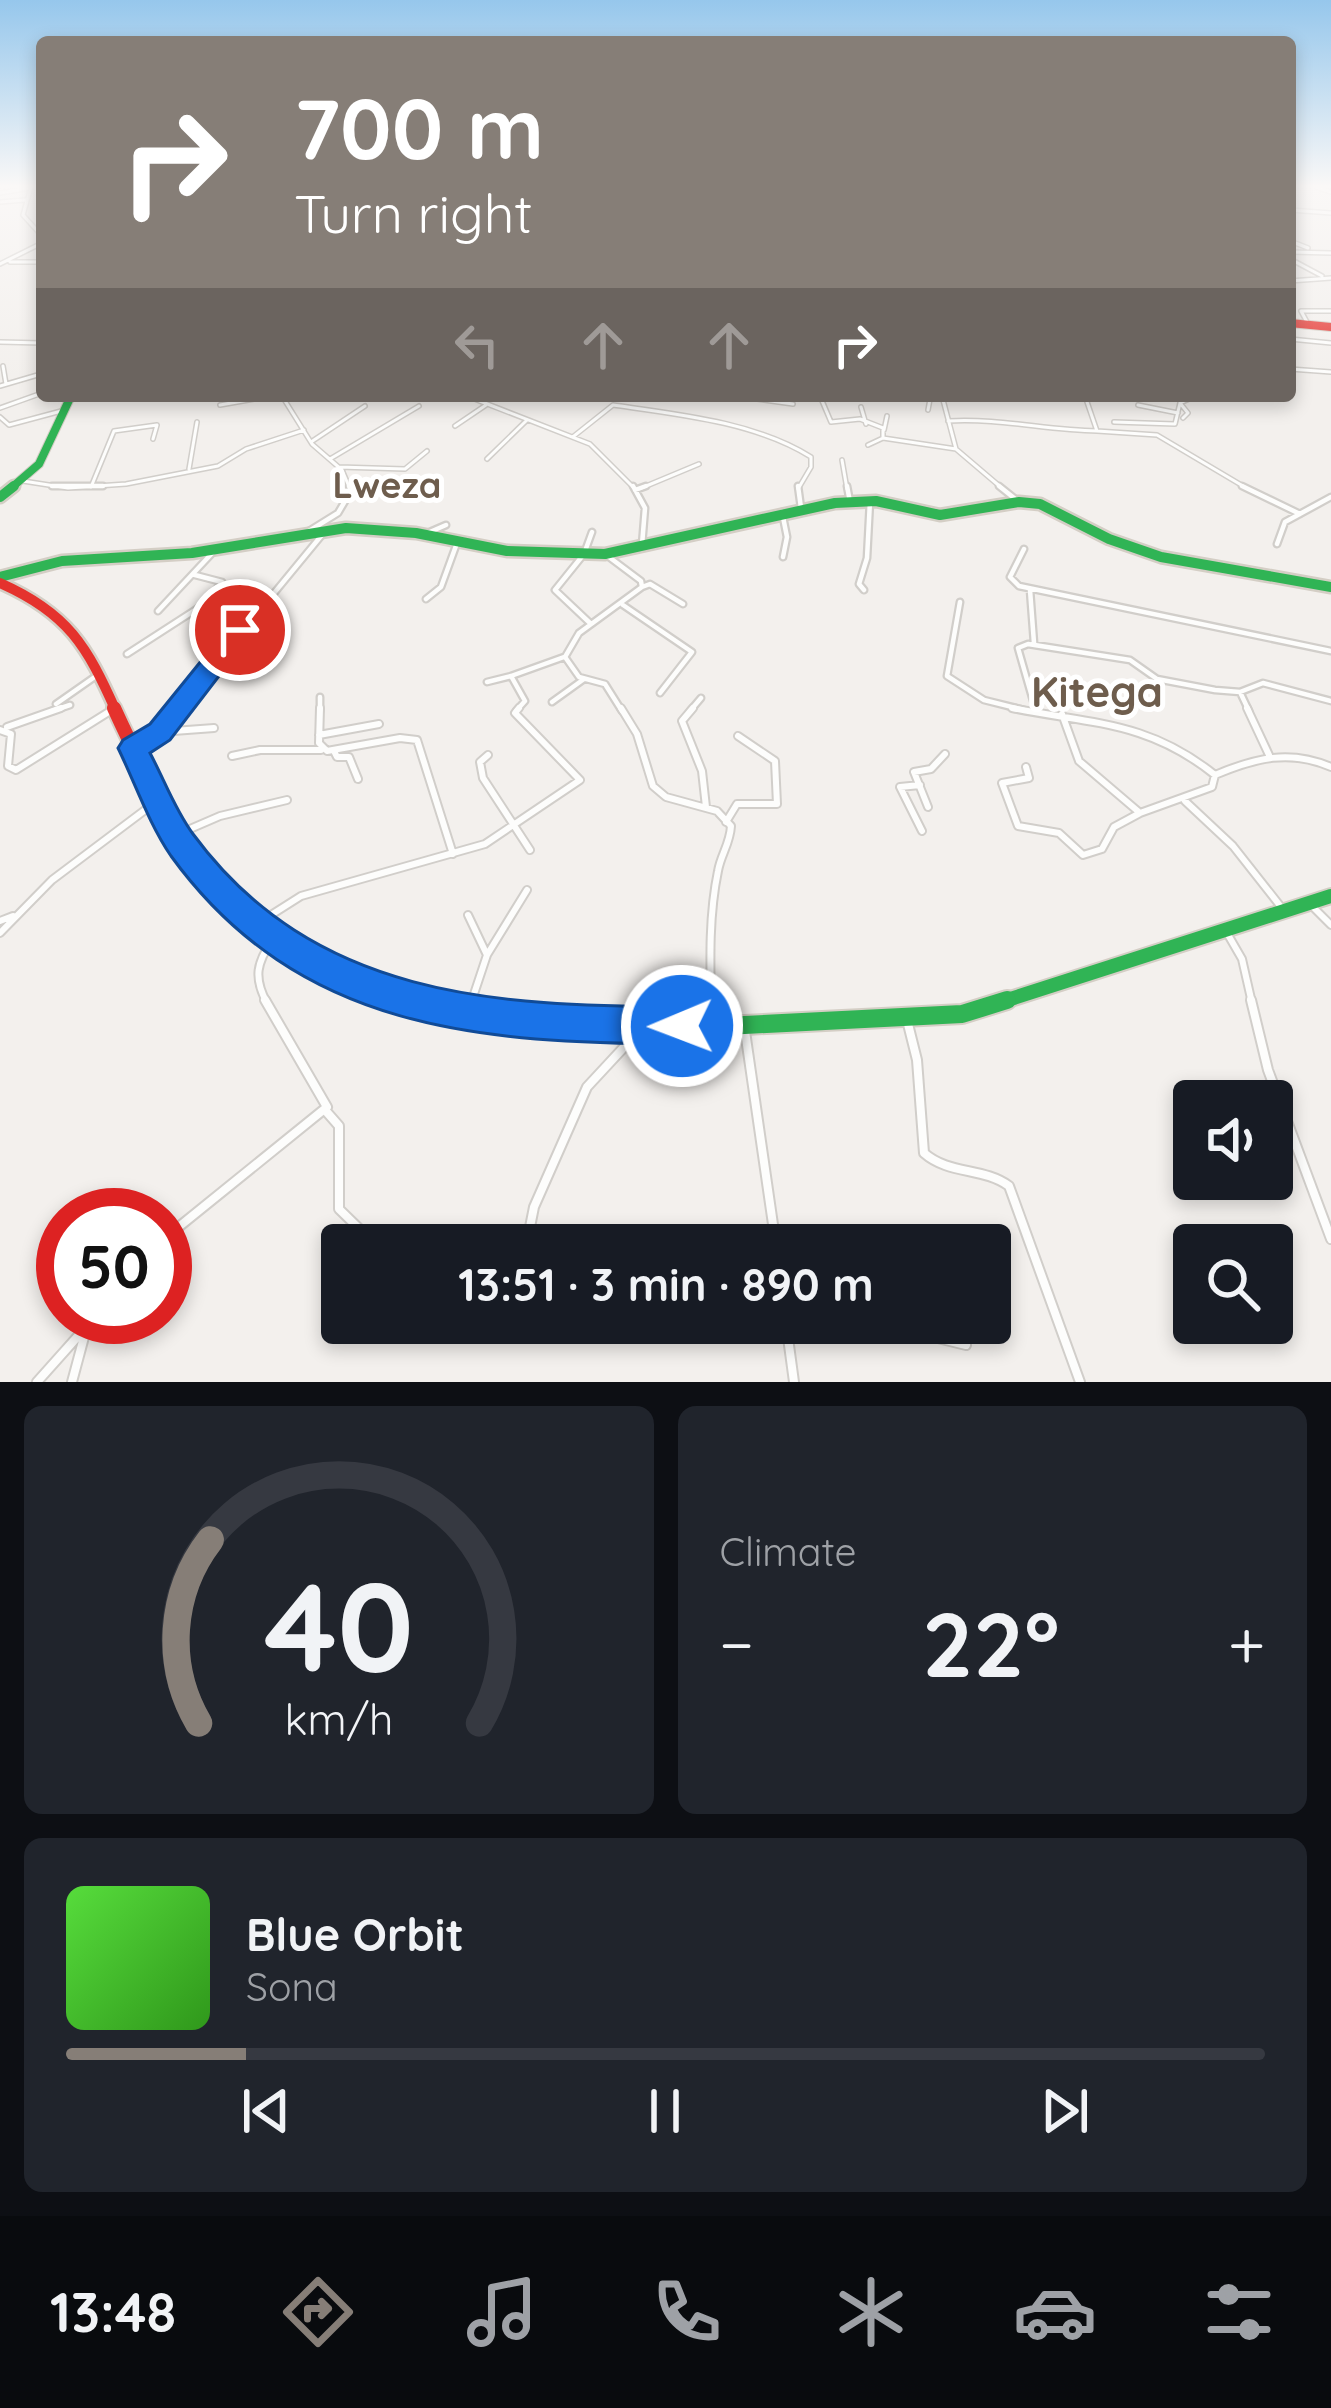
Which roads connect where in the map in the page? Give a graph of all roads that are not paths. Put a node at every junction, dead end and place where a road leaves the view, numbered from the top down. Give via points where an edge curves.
1 (36, 262) edge
2 (1296, 262) edge
3 (2, 263) edge
4 (1328, 280) edge
5 (1296, 281) edge
6 (1331, 311) edge
7 (1296, 323) edge
8 (1308, 324) junction
9 (1331, 327) edge
10 (1296, 340) edge
11 (0, 343) edge
12 (36, 343) edge
13 (1331, 343) edge
14 (3, 366) dead end
15 (1296, 369) edge
16 (1331, 371) edge
17 (36, 375) edge
18 (3, 385) edge
19 (36, 395) edge
20 (237, 402) edge
21 (286, 402) edge
22 (480, 402) edge
23 (780, 402) edge
24 (822, 402) edge
25 (929, 402) edge
26 (944, 402) edge
27 (1087, 402) edge
28 (68, 403) edge
29 (1180, 403) joint
30 (794, 404) dead end
31 (220, 405) dead end
32 (486, 405) junction
33 (1138, 405) dead end
34 (365, 406) dead end
35 (418, 406) dead end
36 (860, 407) dead end
37 (0, 408) edge
38 (928, 410) dead end
39 (1180, 415) junction
40 (887, 416) dead end
41 (0, 417) edge
42 (527, 420) junction
43 (948, 421) junction
44 (197, 422) dead end
45 (1114, 422) dead end
46 (866, 424) junction
47 (455, 426) dead end
48 (304, 430) junction
49 (884, 430) junction
50 (1097, 431) junction
51 (574, 436) junction
52 (883, 438) junction
53 (152, 439) dead end
54 (311, 442) junction
55 (868, 445) dead end
56 (956, 449) junction
57 (427, 451) dead end
58 (330, 459) junction
59 (488, 459) dead end
60 (842, 460) dead end
61 (699, 464) dead end
62 (340, 467) junction
63 (189, 470) junction
64 (23, 481) junction
65 (91, 487) junction
66 (635, 490) junction
67 (0, 497) edge
68 (1331, 497) edge
69 (870, 501) junction
70 (850, 502) junction
71 (1019, 502) junction
72 (801, 508) junction
73 (782, 512) junction
74 (1300, 514) junction
75 (446, 525) dead end
76 (326, 530) junction
77 (592, 532) dead end
78 (304, 534) junction
79 (424, 535) junction
80 (457, 543) junction
81 (1277, 544) dead end
82 (642, 545) junction
83 (216, 549) junction
84 (1024, 549) dead end
85 (584, 554) junction
86 (605, 554) junction
87 (783, 556) dead end
88 (195, 575) junction
89 (0, 580) edge
90 (642, 587) junction
91 (1331, 587) edge
92 (1030, 589) junction
93 (863, 590) dead end
94 (426, 599) dead end
95 (960, 602) dead end
96 (683, 604) dead end
97 (623, 605) junction
98 (158, 611) dead end
99 (591, 624) junction
100 (1034, 644) junction
101 (1331, 651) edge
102 (127, 654) dead end
103 (565, 657) junction
104 (98, 674) junction
105 (511, 676) junction
106 (584, 680) junction
107 (487, 682) dead end
108 (1240, 692) junction
109 (660, 693) dead end
110 (320, 697) dead end
111 (701, 698) dead end
112 (1331, 701) edge
113 (552, 702) dead end
114 (70, 705) dead end
115 (52, 708) junction
116 (115, 708) junction
117 (1036, 711) junction
118 (1062, 714) junction
119 (379, 724) dead end
120 (214, 728) dead end
121 (1, 730) edge
122 (160, 732) junction
123 (319, 735) junction
124 (738, 736) dead end
125 (133, 748) junction
126 (330, 751) junction
127 (488, 754) dead end
128 (945, 754) dead end
129 (1269, 755) junction
130 (232, 756) dead end
131 (1026, 767) dead end
132 (1331, 767) edge
133 (1215, 776) junction
134 (358, 779) dead end
135 (920, 784) junction
136 (287, 800) dead end
137 (1184, 800) junction
138 (158, 801) junction
139 (706, 807) junction
140 (928, 808) dead end
141 (1140, 813) junction
142 (726, 822) junction
143 (514, 824) junction
144 (922, 831) dead end
145 (176, 835) junction
146 (530, 850) dead end
147 (453, 854) junction
148 (527, 890) dead end
149 (1331, 896) edge
150 (1310, 903) junction
151 (1285, 912) junction
152 (18, 914) junction
153 (468, 915) dead end
154 (0, 921) edge
155 (256, 925) junction
156 (1331, 925) edge
157 (0, 932) edge
158 (1227, 933) junction
159 (272, 940) junction
160 (487, 955) junction
161 (906, 1015) junction
162 (466, 1016) junction
163 (642, 1026) junction
164 (711, 1026) junction
165 (744, 1027) junction
166 (326, 1110) junction
167 (192, 1215) edge
168 (354, 1224) edge
169 (531, 1224) edge
170 (773, 1224) edge
171 (1331, 1239) edge
172 (71, 1344) edge
173 (84, 1344) edge
174 (789, 1344) edge
175 (963, 1344) edge
176 (967, 1345) dead end
177 (37, 1382) edge
178 (72, 1382) edge
179 (794, 1382) edge
180 (1080, 1382) edge

1 - 3 street
2 - 4 street
4 - 5 street
6 - 8 street via 1300,310
7 - 8 street
8 - 9 street
10 - 13 street
11 - 12 street
14 - 18 street
15 - 16 street
17 - 18 street
19 - 37 street
20 - 31 street
21 - 48 street
22 - 32 street
23 - 30 street
24 - 46 street via 828,420
25 - 38 street
26 - 43 street
27 - 50 street
28 - 41 street via 9,425
28 - 64 street
29 - 39 street
29 - 39 street via 1188,412
32 - 42 street
32 - 47 street
33 - 39 street
34 - 54 street
35 - 58 street
36 - 46 street
39 - 45 street via 1168,425
40 - 49 street
42 - 51 street
42 - 59 street
43 - 50 street via 995,418
43 - 56 street
44 - 63 street
46 - 49 street
48 - 54 street
48 - 63 street
49 - 52 street
50 - 74 street via 1156,435
51 - 66 street
51 - 72 street via 613,405 770,437 811,457 798,485
52 - 55 street
52 - 56 street
53 - 65 street via 157,425 116,430
54 - 58 street
56 - 71 street
57 - 62 street via 406,469
58 - 62 street
60 - 70 street
61 - 66 street
62 - 78 street via 350,497
63 - 65 street
64 - 65 street
64 - 67 street
66 - 82 street via 646,511
68 - 74 street
69 - 70 street
69 - 71 street via 940,515
69 - 93 street
70 - 72 street
71 - 91 street via 1157,556
72 - 73 street
73 - 82 street
73 - 87 street
74 - 81 street via 1285,522
75 - 79 street
76 - 78 street
76 - 79 street
76 - 122 street
77 - 85 street
78 - 83 street
79 - 80 street
80 - 85 street
80 - 94 street via 441,587
82 - 86 street
83 - 88 street
83 - 89 street via 62,561
84 - 92 street via 1010,581
85 - 86 street
85 - 99 street via 556,590
86 - 90 street
88 - 98 street
88 - 102 street via 222,582 201,607
89 - 104 street via 56,612
90 - 96 street
90 - 97 street
92 - 100 street
92 - 101 street
95 - 117 street via 950,680 978,698
97 - 99 street
97 - 109 street via 692,652
99 - 103 street
100 - 108 street via 1130,660 1157,679
100 - 117 street via 1018,648 1018,656
103 - 105 street
103 - 106 street
104 - 115 street
104 - 116 street
105 - 107 street
105 - 143 street via 525,701 517,718 581,778
106 - 113 street
106 - 139 street via 605,684 637,734 653,786
108 - 112 street via 1268,683
108 - 129 street
110 - 123 street
111 - 139 street via 682,721
114 - 115 street
115 - 121 street
116 - 121 street via 16,770 8,766 11,734
116 - 125 street
117 - 118 street
118 - 133 street via 1154,735
118 - 141 street via 1079,760
119 - 123 street
120 - 122 street
122 - 125 street
123 - 126 street
124 - 142 street via 775,761 777,804 737,804
125 - 138 street
126 - 130 street
126 - 134 street via 349,757
126 - 147 street via 417,740
127 - 143 street via 484,778
128 - 135 street via 914,772
129 - 132 street
129 - 133 street
131 - 141 street via 1029,778 1002,782 1018,826 1059,833 1083,855 1102,849 1105,835
133 - 137 street via 1212,787
135 - 140 street
135 - 144 street via 900,788
136 - 145 street
137 - 141 street
137 - 151 street
138 - 145 street
138 - 152 street
139 - 142 street
142 - 164 street via 733,835 718,870 709,944
143 - 146 street
143 - 147 street
145 - 155 street
147 - 155 street via 301,896
148 - 160 street
149 - 150 street
150 - 151 street
150 - 156 street
151 - 158 street
152 - 154 street
152 - 157 street
153 - 160 street
155 - 159 street
158 - 161 street via 1009,1003 962,1015
158 - 171 street
159 - 162 street via 373,989
159 - 166 street via 257,963 258,987
160 - 162 street
161 - 165 street
161 - 180 street via 924,1154 1009,1186
162 - 163 street
163 - 164 street
163 - 169 street via 586,1087
164 - 165 street
165 - 170 street
166 - 167 street
166 - 168 street via 339,1126 339,1209
172 - 177 street
173 - 178 street
174 - 179 street
175 - 176 street

